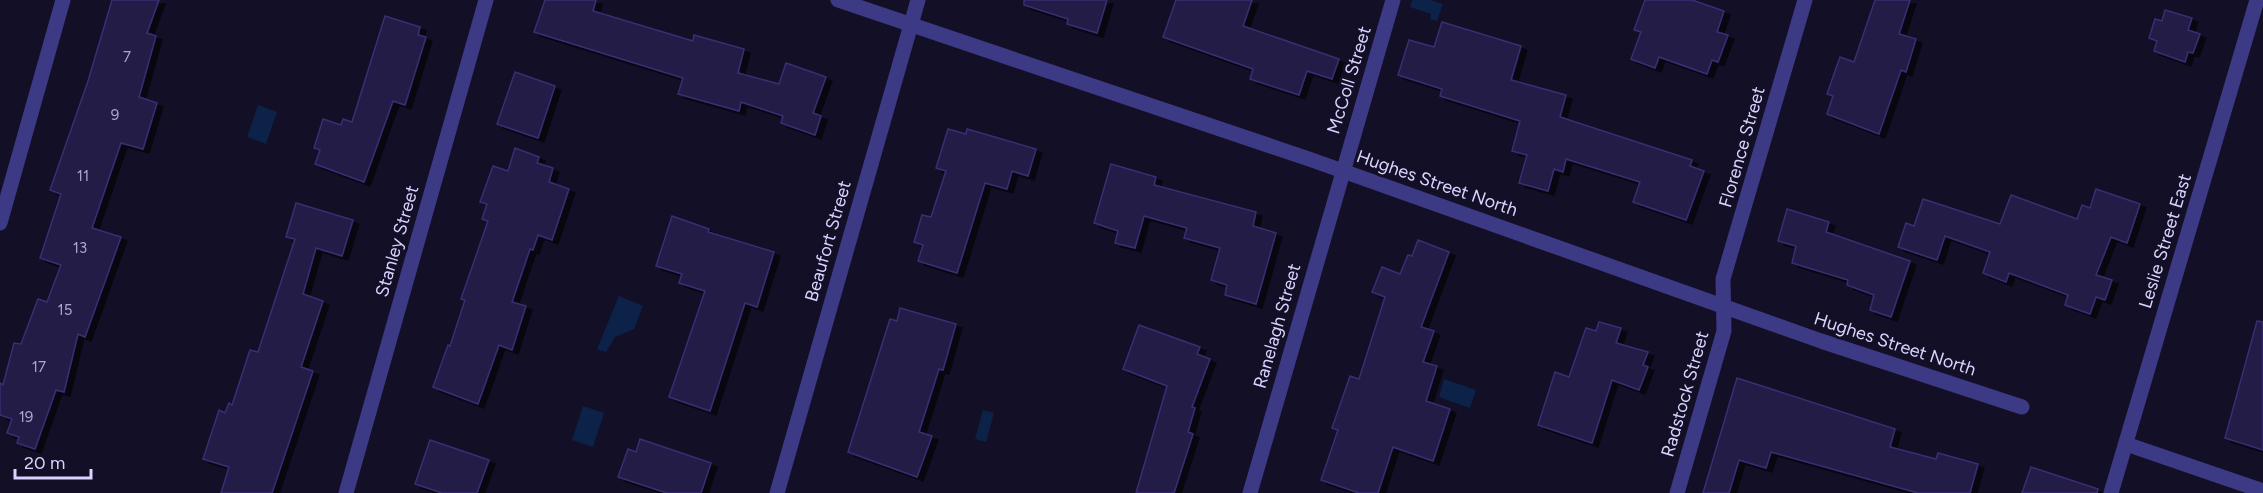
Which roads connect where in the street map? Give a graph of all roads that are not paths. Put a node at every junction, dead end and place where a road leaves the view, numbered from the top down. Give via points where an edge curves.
1 (63, 0) edge
2 (486, 0) edge
3 (838, 0) edge
4 (918, 0) edge
5 (1394, 0) edge
6 (1805, 0) edge
7 (2257, 0) edge
8 (911, 24) junction
9 (1342, 170) junction
10 (0, 224) edge
11 (1724, 305) junction
12 (2022, 407) dead end
13 (2126, 444) junction
14 (2263, 491) edge
15 (346, 493) edge
16 (777, 493) edge
17 (1250, 493) edge
18 (1677, 493) edge
19 (2111, 493) edge

1 - 10 street
2 - 15 street, Stanley Street
3 - 8 street, Hughes Street North
4 - 8 street, Beaufort Street
5 - 9 street, McColl Street
6 - 11 street, Florence Street via 1723,279
7 - 13 street, Leslie Street East
8 - 9 street, Hughes Street North
8 - 16 street, Beaufort Street
9 - 11 street, Hughes Street North
9 - 17 street, Ranelagh Street
11 - 12 street, Hughes Street North
11 - 18 street, Radstock Street via 1722,339
13 - 14 street
13 - 19 street, Leslie Street East

